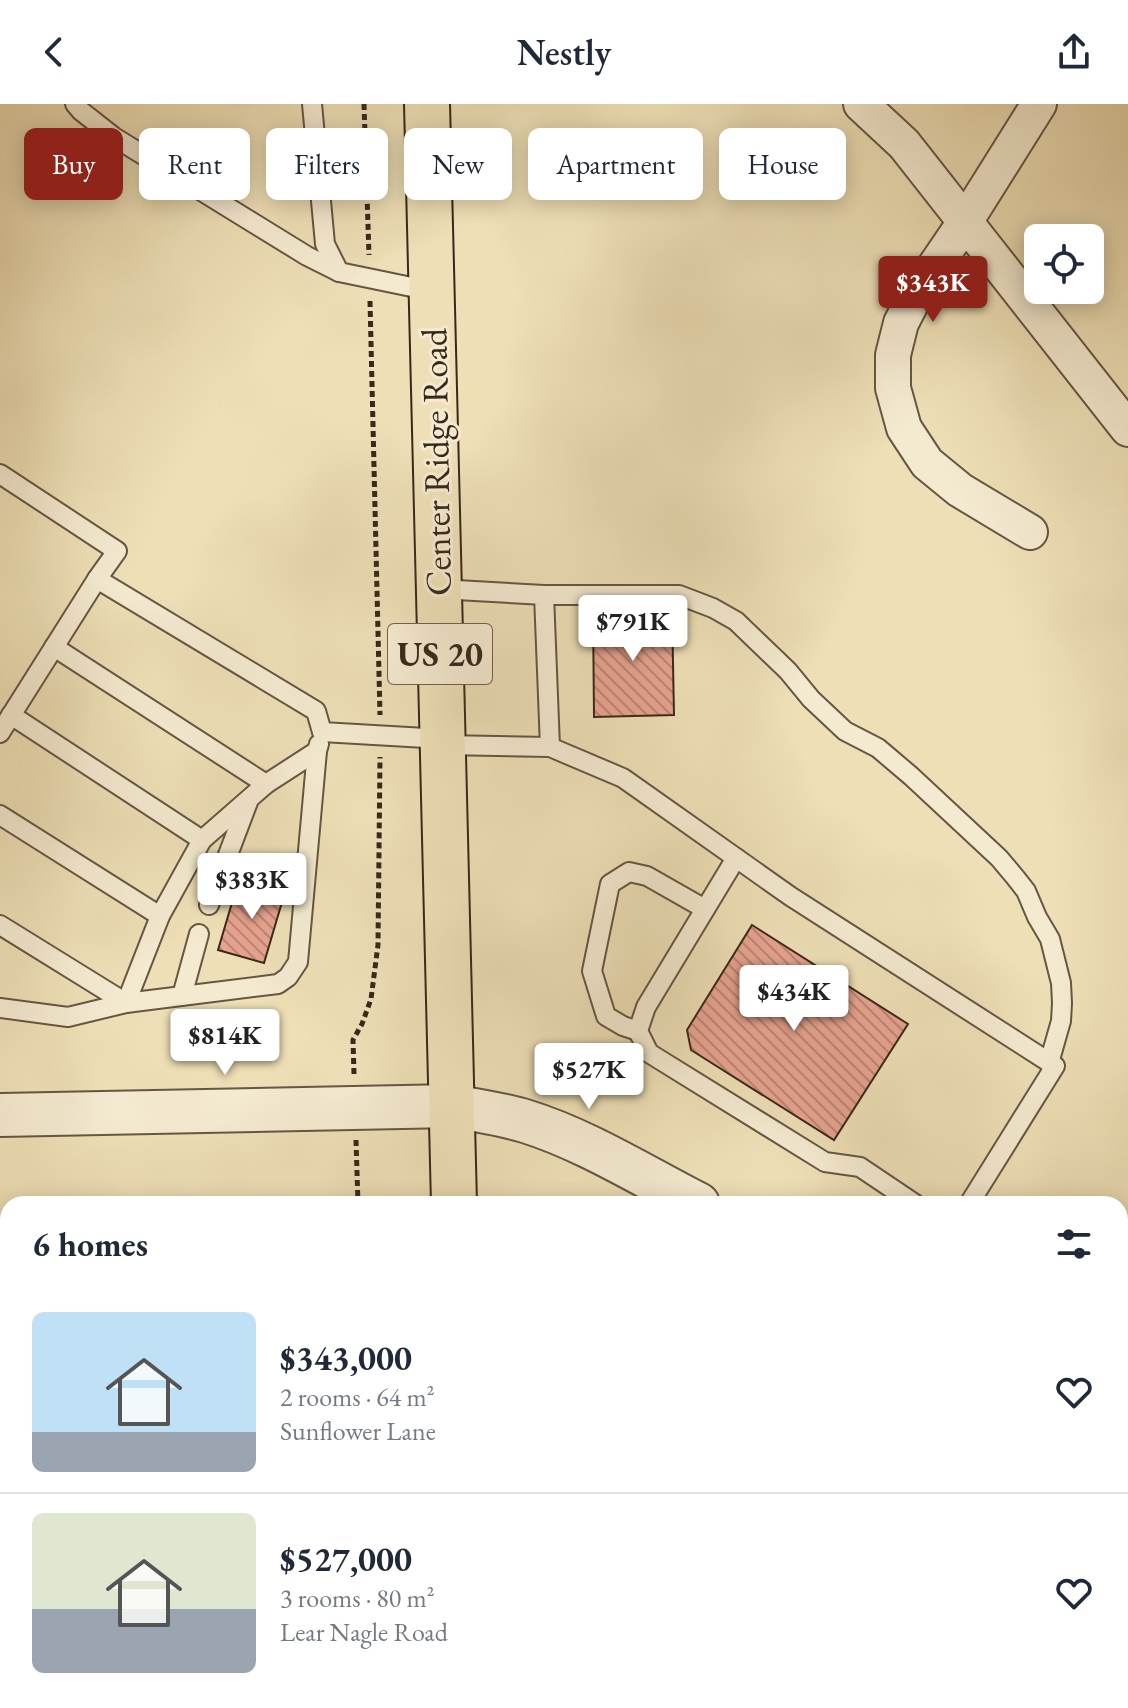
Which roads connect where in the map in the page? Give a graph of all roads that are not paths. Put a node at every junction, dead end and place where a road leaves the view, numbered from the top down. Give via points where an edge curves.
1 (75, 104) edge
2 (312, 104) edge
3 (427, 104) edge
4 (861, 104) edge
5 (1039, 104) edge
6 (965, 222) junction
7 (339, 272) junction
8 (431, 291) junction
9 (1128, 429) edge
10 (0, 474) edge
11 (1030, 532) dead end
12 (97, 579) junction
13 (439, 589) junction
14 (544, 595) junction
15 (54, 647) junction
16 (11, 715) junction
17 (322, 732) junction
18 (0, 733) edge
19 (443, 742) junction
20 (550, 747) junction
21 (317, 751) junction
22 (266, 784) junction
23 (249, 799) junction
24 (0, 815) edge
25 (202, 840) junction
26 (736, 858) junction
27 (209, 905) dead end
28 (705, 909) junction
29 (160, 916) junction
30 (0, 925) edge
31 (199, 934) dead end
32 (182, 996) junction
33 (126, 1003) junction
34 (0, 1008) edge
35 (638, 1031) junction
36 (1049, 1063) junction
37 (452, 1106) junction
38 (0, 1115) edge
39 (454, 1196) edge
40 (683, 1196) edge
41 (903, 1196) edge
42 (974, 1196) edge

1 - 7 lane via 114,137
2 - 7 lane via 325,244
3 - 8 main road, Center Ridge Road / US 20
4 - 6 street via 904,144
5 - 6 street
6 - 9 street
6 - 11 street via 901,323 893,355 893,388 904,428 927,463 960,490
7 - 8 lane
8 - 13 main road, Center Ridge Road / US 20
10 - 12 lane via 117,551
12 - 15 lane
12 - 17 lane via 316,711
13 - 14 lane
13 - 19 main road, Center Ridge Road / US 20
14 - 20 lane
14 - 36 lane via 679,595 713,608 736,621 845,731 878,748 911,776 999,858 1026,891 1050,939 1062,1003
15 - 16 lane
15 - 22 lane
16 - 18 lane
16 - 25 lane
17 - 19 lane
17 - 21 lane
19 - 20 lane
19 - 37 main road, Center Ridge Road / US 20
20 - 26 lane via 623,778
21 - 22 lane
21 - 32 lane via 298,962 278,984
22 - 23 lane
23 - 25 lane
23 - 27 lane
24 - 29 lane
25 - 29 lane
26 - 28 lane
26 - 36 lane
28 - 35 lane via 646,1007
28 - 35 lane via 647,876 629,872 610,884 592,971 606,1016
29 - 33 lane
30 - 33 lane
31 - 32 lane
32 - 33 lane
33 - 34 lane via 68,1017
35 - 41 lane via 649,1053 825,1162 860,1167
36 - 42 lane via 1055,1066
37 - 38 street
37 - 39 main road, Center Ridge Road / US 20
37 - 40 street via 544,1128

